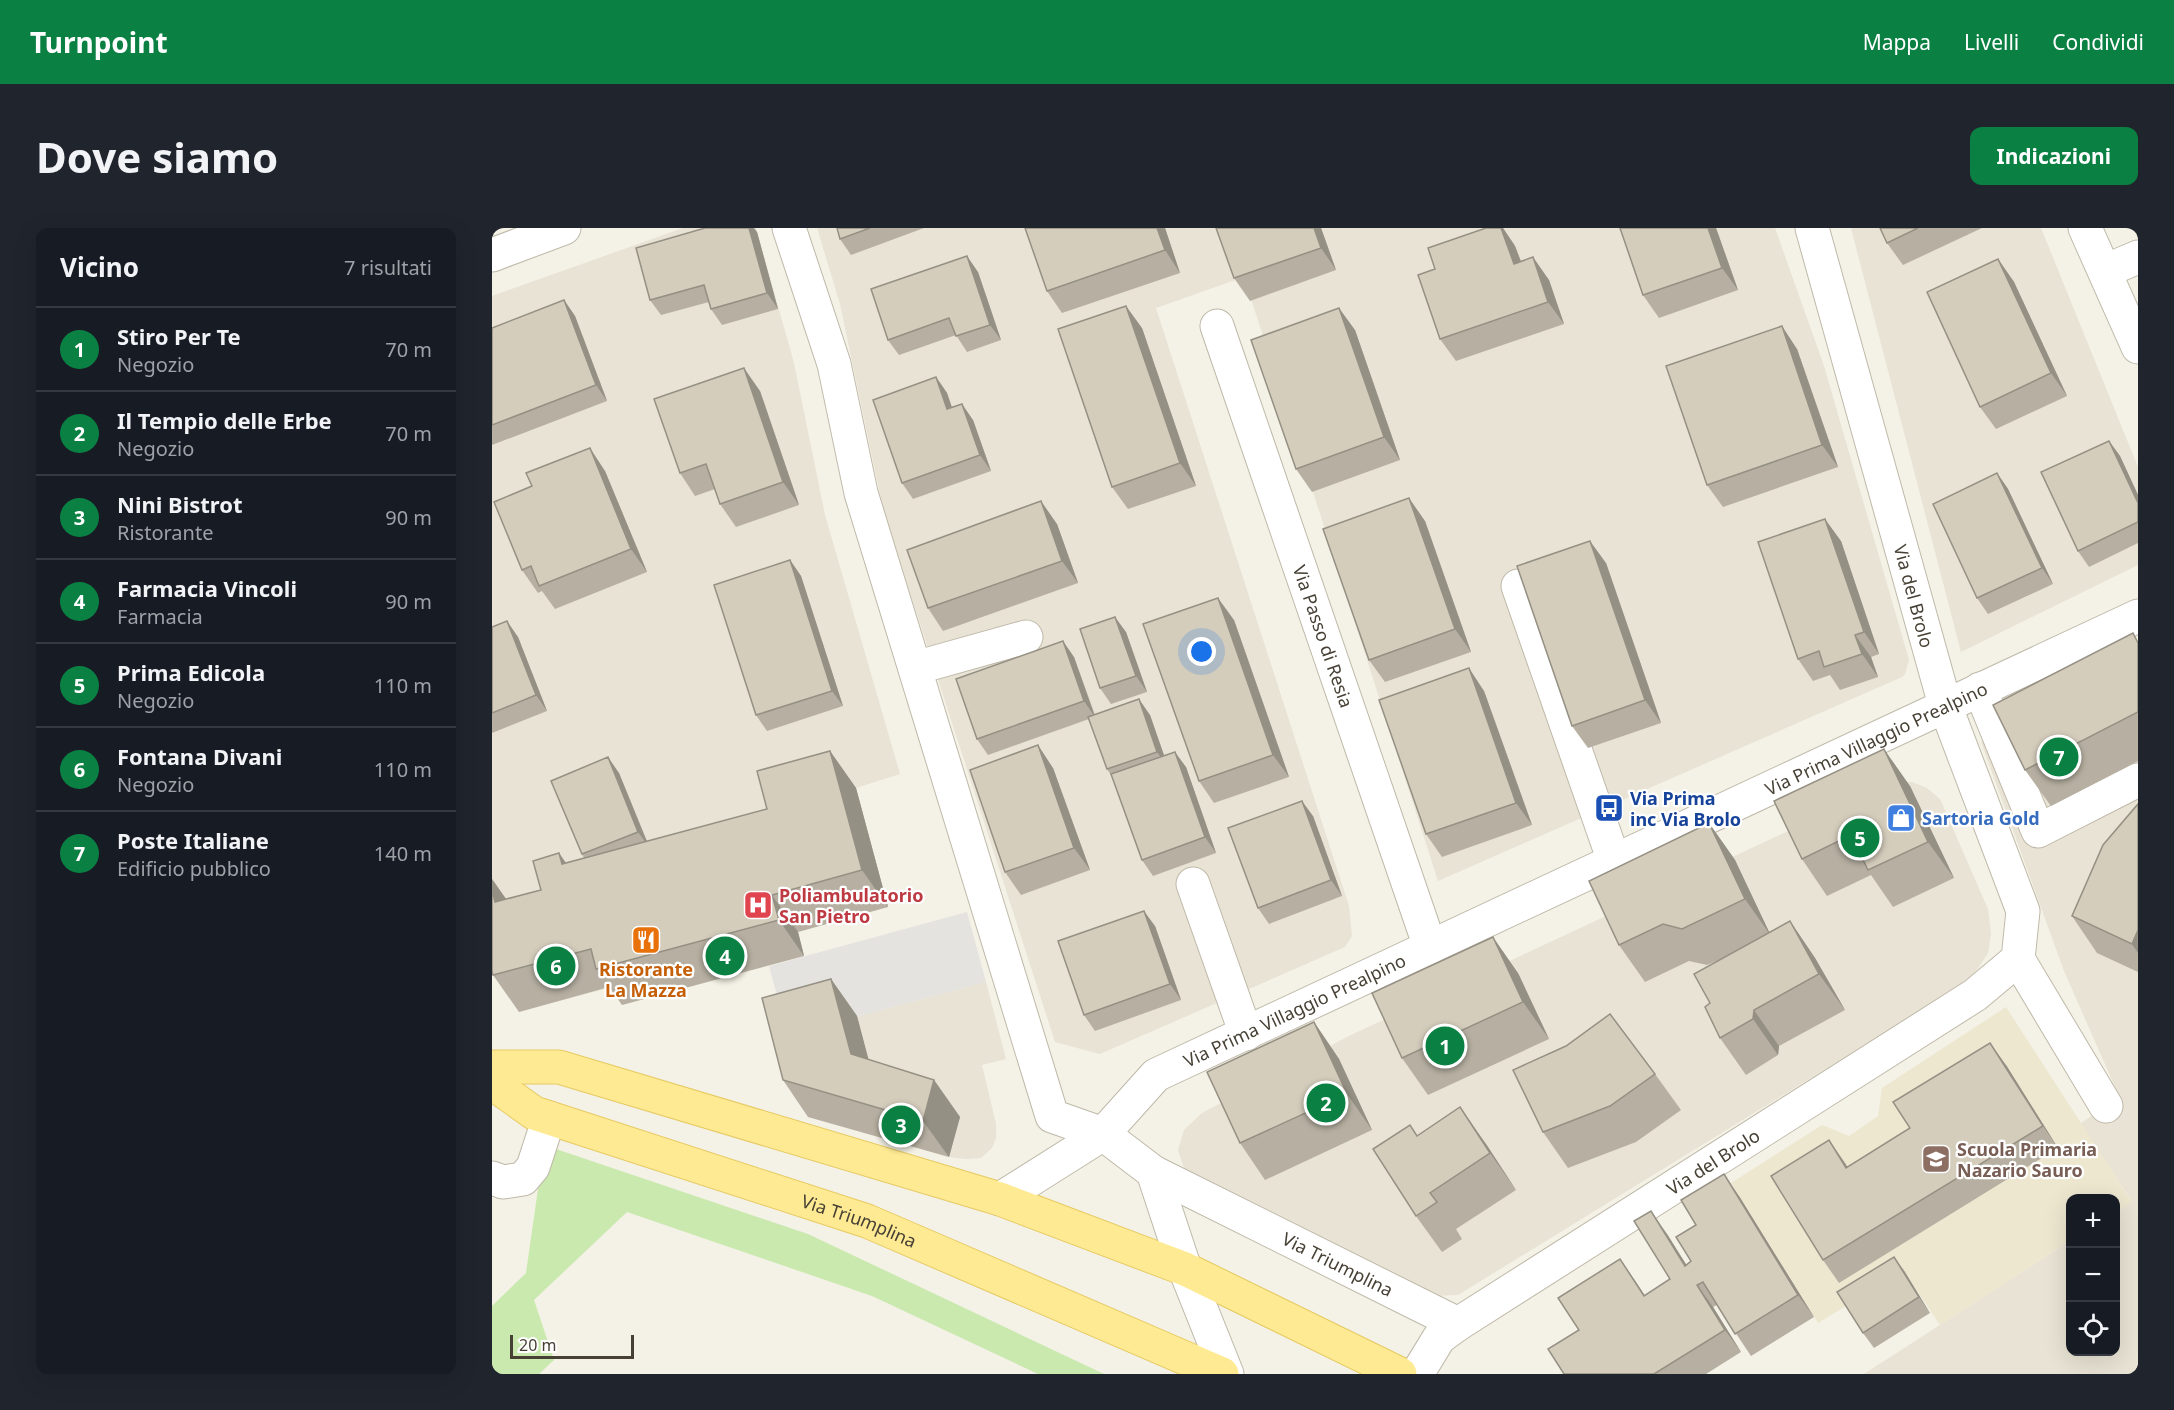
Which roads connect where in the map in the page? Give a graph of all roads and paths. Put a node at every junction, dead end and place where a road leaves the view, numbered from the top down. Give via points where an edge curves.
1 (564, 228) edge
2 (789, 228) edge
3 (1812, 228) edge
4 (2085, 228) edge
5 (492, 255) edge
6 (2138, 257) edge
7 (2105, 271) junction
8 (1217, 326) dead end
9 (2138, 347) edge
10 (1518, 586) edge
11 (2138, 616) edge
12 (1026, 637) dead end
13 (915, 668) junction
14 (1980, 689) junction
15 (1945, 705) junction
16 (2138, 780) edge
17 (1614, 861) junction
18 (1193, 884) dead end
19 (1430, 947) junction
20 (2018, 959) junction
21 (1246, 1034) junction
22 (492, 1067) edge
23 (492, 1083) edge
24 (2106, 1106) dead end
25 (549, 1118) junction
26 (1103, 1134) junction
27 (1153, 1172) junction
28 (492, 1178) edge
29 (1000, 1198) junction
30 (1185, 1269) junction
31 (1458, 1324) junction
32 (1222, 1374) edge
33 (1227, 1374) edge
34 (1400, 1374) edge
35 (1417, 1374) edge

1 - 5 street
2 - 13 street via 834,364 861,493
3 - 15 street, Via del Brolo
4 - 7 street
6 - 7 street
7 - 9 street
8 - 19 street, Via Passo di Resia
10 - 17 street
11 - 14 street, Via Prima Villaggio Prealpino
12 - 13 street
13 - 26 street, Via Triumplina via 1052,1116
14 - 15 street, Via Prima Villaggio Prealpino
14 - 16 street via 2038,831
15 - 17 street, Via Prima Villaggio Prealpino
15 - 20 street, Via del Brolo via 2023,911
17 - 19 street, Via Prima Villaggio Prealpino
18 - 21 street
19 - 21 street, Via Prima Villaggio Prealpino
20 - 24 street
20 - 31 street, Via del Brolo via 1975,995
21 - 26 street, Via Prima Villaggio Prealpino via 1156,1076
22 - 29 main road via 559,1067
23 - 25 main road, Via Triumplina via 534,1113
25 - 28 street via 534,1167 523,1179 503,1182
25 - 32 main road, Via Triumplina via 867,1221
26 - 27 street, Via Triumplina
26 - 29 street, Via Prima Villaggio Prealpino
27 - 30 street
27 - 31 street, Via Triumplina
29 - 30 main road
30 - 33 street
30 - 34 main road
31 - 35 street, Via del Brolo via 1439,1338

